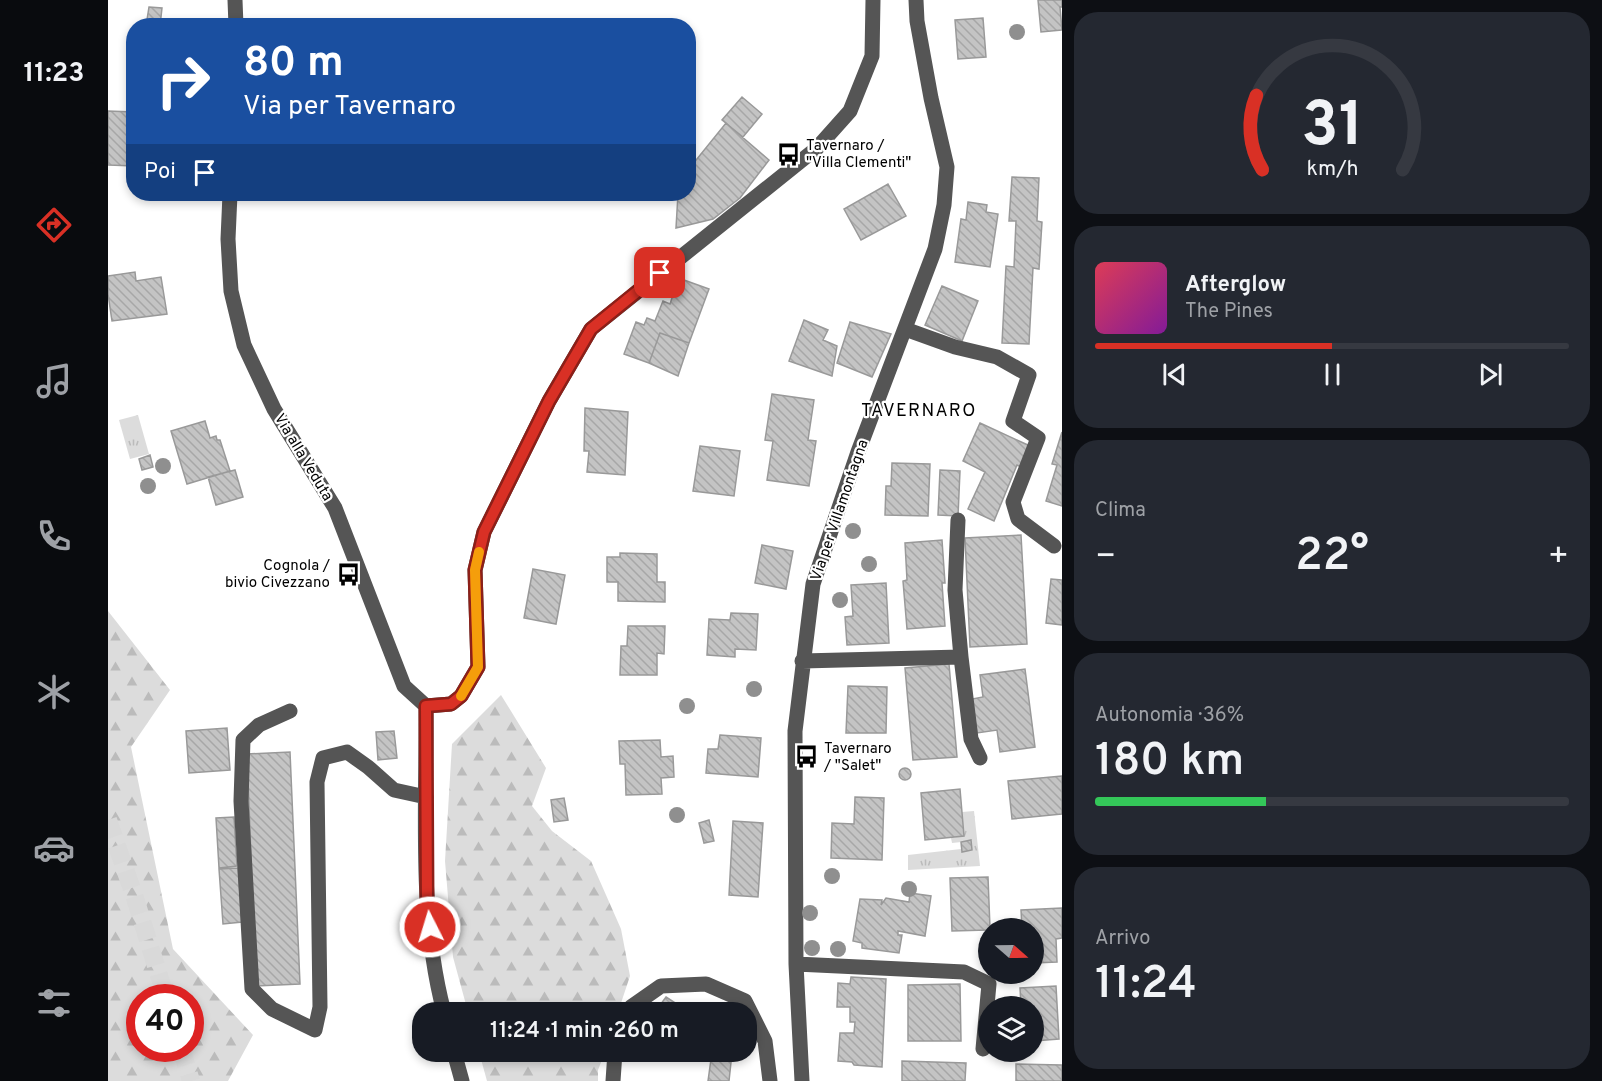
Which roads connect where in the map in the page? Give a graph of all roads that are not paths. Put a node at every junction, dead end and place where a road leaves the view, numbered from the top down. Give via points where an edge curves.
1 (235, 0) edge
2 (873, 0) edge
3 (916, 0) edge
4 (236, 18) edge
5 (231, 201) edge
6 (905, 329) junction
7 (958, 520) dead end
8 (1054, 546) dead end
9 (961, 657) junction
10 (802, 661) junction
11 (426, 706) junction
12 (290, 711) dead end
13 (980, 758) dead end
14 (426, 797) junction
15 (796, 964) junction
16 (987, 996) edge
17 (441, 1002) edge
18 (638, 1002) edge
19 (746, 1002) edge
20 (757, 1025) edge
21 (457, 1062) edge
22 (614, 1062) edge
23 (462, 1081) edge
24 (613, 1081) edge
25 (770, 1081) edge
26 (802, 1081) edge

1 - 4 street
2 - 11 street via 872,56 850,111 817,148 591,329 549,401 484,532 475,570 478,667 461,696 451,704
3 - 6 street, Via per Villamontagna via 931,98 947,167 935,249
5 - 11 street, Via alla Veduta via 231,291 244,345 274,409 335,508 404,686
6 - 8 street via 997,357 1029,375 1014,421 1038,438 1013,502 1018,519
6 - 10 street, Via per Villamontagna via 813,584
7 - 9 street via 955,590
9 - 10 street
9 - 13 street via 971,739
10 - 15 street, Via per Villamontagna via 795,731
11 - 14 street
12 - 14 street via 259,725 243,740 241,801 252,989 272,1010 315,1030 321,1007 317,782 323,758 346,752 394,790
14 - 17 street via 427,906
15 - 16 street via 964,972 988,984
15 - 26 street, Via per Villamontagna
18 - 19 street via 661,986 706,984
20 - 25 street via 765,1041
21 - 23 street
22 - 24 street

